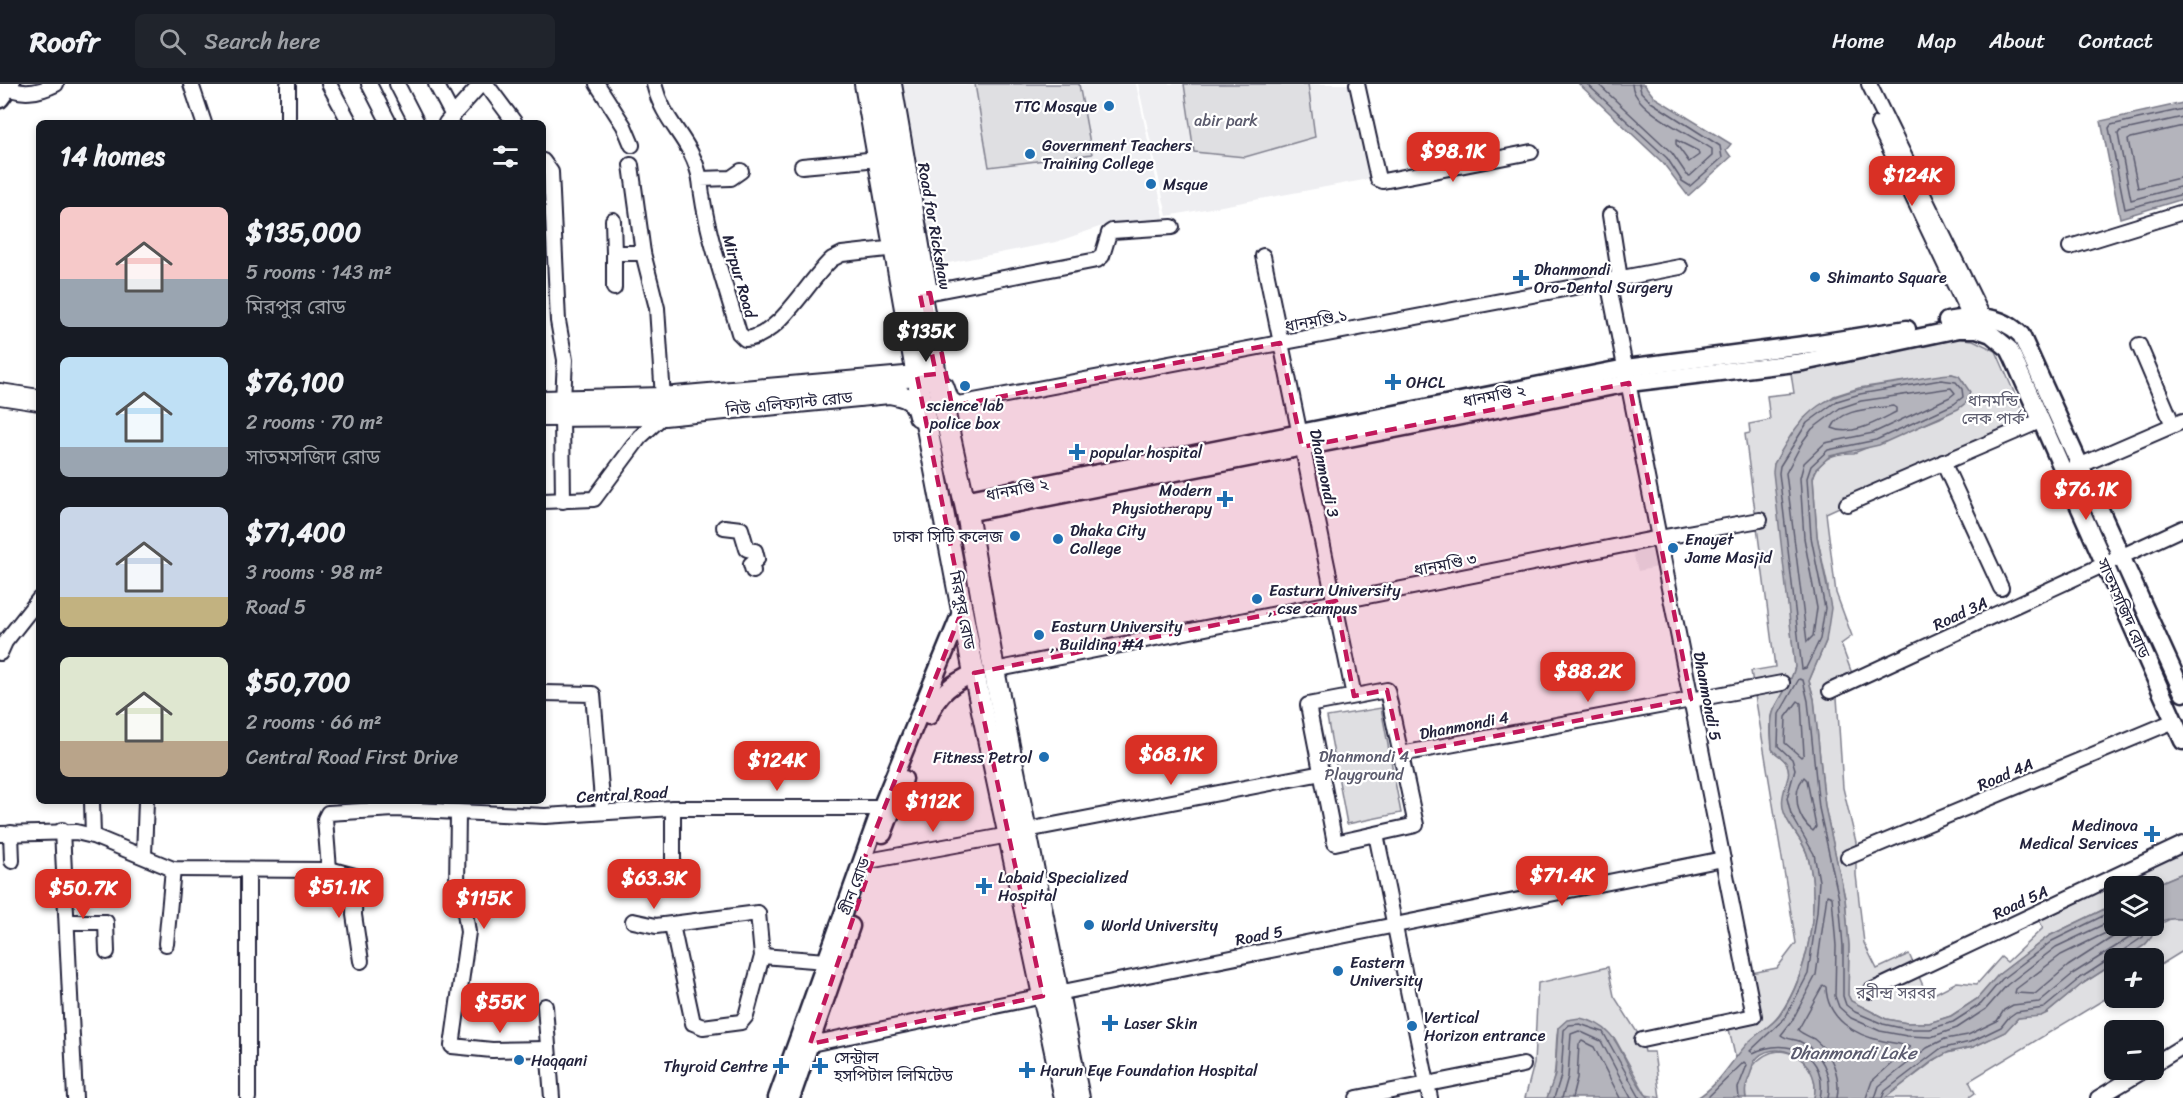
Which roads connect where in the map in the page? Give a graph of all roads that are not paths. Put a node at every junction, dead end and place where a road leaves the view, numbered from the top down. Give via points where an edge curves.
1 (56, 84) edge
2 (191, 84) edge
3 (288, 84) edge
4 (329, 84) edge
5 (369, 84) edge
6 (397, 84) edge
7 (436, 84) edge
8 (481, 84) edge
9 (486, 84) edge
10 (597, 84) edge
11 (654, 84) edge
12 (865, 84) edge
13 (880, 84) edge
14 (894, 84) edge
15 (1357, 84) edge
16 (1859, 84) edge
17 (1869, 84) edge
18 (5, 89) edge
19 (450, 119) edge
20 (203, 120) edge
21 (288, 120) edge
22 (348, 120) edge
23 (387, 120) edge
24 (415, 120) edge
25 (513, 120) edge
26 (1889, 136) junction
27 (632, 145) dead end
28 (1531, 152) dead end
29 (870, 160) junction
30 (546, 165) edge
31 (631, 165) dead end
32 (802, 166) dead end
33 (741, 171) dead end
34 (700, 179) junction
35 (2183, 212) edge
36 (1610, 215) dead end
37 (613, 220) dead end
38 (1172, 227) dead end
39 (2070, 247) dead end
40 (896, 248) junction
41 (643, 253) junction
42 (614, 254) junction
43 (1263, 256) dead end
44 (1680, 267) dead end
45 (1614, 280) junction
46 (614, 288) dead end
47 (925, 293) junction
48 (1977, 321) junction
49 (910, 334) junction
50 (2021, 335) joint
51 (1280, 343) junction
52 (2139, 345) dead end
53 (926, 375) junction
54 (1627, 376) junction
55 (0, 382) edge
56 (841, 383) junction
57 (36, 388) edge
58 (0, 394) edge
59 (36, 400) edge
60 (958, 404) joint
61 (663, 407) junction
62 (556, 410) edge
63 (2040, 421) junction
64 (2178, 423) edge
65 (1301, 440) junction
66 (1943, 462) junction
67 (2080, 466) junction
68 (2064, 474) junction
69 (546, 501) edge
70 (563, 501) junction
71 (1847, 504) dead end
72 (965, 507) junction
73 (945, 516) junction
74 (1760, 520) dead end
75 (724, 527) dead end
76 (2183, 528) edge
77 (1659, 538) junction
78 (2122, 558) junction
79 (2105, 566) junction
80 (753, 571) dead end
81 (2001, 588) dead end
82 (1336, 601) junction
83 (36, 607) edge
84 (963, 608) junction
85 (0, 653) edge
86 (994, 670) junction
87 (975, 673) junction
88 (1782, 683) dead end
89 (1830, 691) dead end
90 (546, 693) edge
91 (2183, 693) edge
92 (1354, 696) junction
93 (1691, 699) junction
94 (2174, 721) junction
95 (2183, 741) edge
96 (1401, 754) junction
97 (1322, 773) junction
98 (92, 804) edge
99 (146, 804) edge
100 (323, 804) edge
101 (882, 804) junction
102 (673, 808) junction
103 (603, 810) junction
104 (458, 813) junction
105 (326, 815) junction
106 (62, 830) junction
107 (1018, 833) junction
108 (5, 834) edge
109 (1376, 834) junction
110 (93, 836) junction
111 (2183, 844) edge
112 (144, 855) junction
113 (1848, 857) dead end
114 (1723, 859) junction
115 (12, 861) dead end
116 (868, 861) junction
117 (173, 869) junction
118 (329, 869) junction
119 (248, 870) junction
120 (673, 879) dead end
121 (633, 921) dead end
122 (67, 922) junction
123 (1396, 924) junction
124 (672, 925) junction
125 (166, 944) dead end
126 (107, 952) dead end
127 (762, 956) junction
128 (361, 961) dead end
129 (826, 961) junction
130 (1871, 991) dead end
131 (1051, 994) junction
132 (545, 1006) dead end
133 (1642, 1040) dead end
134 (803, 1046) junction
135 (2183, 1046) edge
136 (547, 1049) junction
137 (2164, 1058) edge
138 (1523, 1065) dead end
139 (2128, 1080) edge
140 (1429, 1091) edge
141 (75, 1098) edge
142 (248, 1098) edge
143 (552, 1098) edge
144 (777, 1098) edge
145 (791, 1098) edge
146 (1065, 1098) edge
147 (1079, 1098) edge
148 (1357, 1098) edge
149 (2098, 1098) edge

1 - 18 street via 34,93
2 - 20 street
3 - 21 street
4 - 22 street
5 - 23 street
6 - 24 street
7 - 19 street
8 - 19 street
9 - 25 street
10 - 27 street
11 - 34 street via 665,115 693,154
12 - 29 highway, মিরপুর রোড
13 - 47 highway, মিরপুর রোড
14 - 47 street, Road for Rickshaw
15 - 28 street via 1378,179 1383,181
16 - 26 street
17 - 26 street
26 - 48 street
29 - 32 street
29 - 40 highway, মিরপুর রোড
30 - 62 street via 551,172 558,321 565,360
31 - 41 street
33 - 34 street via 731,178
34 - 40 street, Mirpur Road via 739,333 745,339 757,338 774,325 832,259 842,254
35 - 39 street
36 - 45 street
37 - 42 street
38 - 47 street via 1112,231 1097,260
40 - 49 highway, মিরপুর রোড
41 - 42 street
41 - 61 street via 657,308
42 - 46 street
43 - 51 street, Dhanmondi 3
44 - 45 street, ধানমণ্ডি ১
45 - 51 street, ধানমণ্ডি ১
45 - 54 street
47 - 53 highway, মিরপুর রোড
47 - 60 street, Road for Rickshaw via 948,392
48 - 50 main road, ধানমণ্ডি ২ via 2007,323
48 - 54 main road, ধানমণ্ডি ২ via 1950,331 1803,362
48 - 63 main road, সাতমসজিদ রোড via 2013,357
49 - 53 highway, মিরপুর রোড
49 - 56 highway via 906,356 890,370
50 - 67 main road, সাতমসজিদ রোড
51 - 60 street, ধানমণ্ডি ১
51 - 65 street, Dhanmondi 3
52 - 64 street
53 - 56 highway, নিউ এলিফ্যান্ট রোড
53 - 72 highway, মিরপুর রোড
53 - 73 highway, মিরপুর রোড
54 - 65 main road, ধানমণ্ডি ২
54 - 77 street, Dhanmondi 5
55 - 57 highway
56 - 61 highway, নিউ এলিফ্যান্ট রোড
58 - 59 highway
61 - 62 highway, নিউ এলিফ্যান্ট রোড
61 - 70 street via 594,499
61 - 73 highway, নিউ এলিফ্যান্ট রোড via 890,393 906,397 917,405 936,500
62 - 70 street
63 - 66 street
63 - 68 main road, সাতমসজিদ রোড
64 - 67 street
65 - 72 main road, ধানমণ্ডি ২
65 - 82 street, Dhanmondi 3
66 - 71 street
66 - 81 street
67 - 68 street
67 - 78 main road, সাতমসজিদ রোড
68 - 79 main road, সাতমসজিদ রোড
69 - 70 street
72 - 86 highway, মিরপুর রোড
73 - 84 highway, মিরপুর রোড
74 - 77 street, ধানমণ্ডি ৩
75 - 80 street via 741,529 747,549 755,551
76 - 78 street, Road 3A
77 - 82 street, ধানমণ্ডি ৩
77 - 93 street, Dhanmondi 5
78 - 79 street, Road 3A
78 - 91 main road, সাতমসজিদ রোড
79 - 89 street, Road 3A
79 - 94 main road, সাতমসজিদ রোড
82 - 86 street, ধানমণ্ডি ৩
82 - 92 street, Dhanmondi 3
83 - 85 street
84 - 87 highway, মিরপুর রোড
84 - 101 main road, গ্রীন রোড
86 - 87 highway
86 - 107 highway, মিরপুর রোড
87 - 107 highway, মিরপুর রোড
87 - 116 main road, গ্রীন রোড via 949,687 932,707
88 - 93 street, Dhanmondi 4
90 - 103 street via 593,694
92 - 96 street, Dhanmondi 4 via 1387,690
92 - 97 street, Dhanmondi 4 via 1308,705
93 - 96 street, Dhanmondi 4
93 - 114 street, Dhanmondi 5
94 - 95 main road, সাতমসজিদ রোড
94 - 113 street, Road 4A
96 - 109 street, Dhanmondi 4 via 1416,825
97 - 107 street
97 - 109 street via 1335,843
98 - 110 street
99 - 112 street
100 - 105 street
101 - 102 street, Central Road
101 - 116 main road, গ্রীন রোড
102 - 103 street, Central Road
102 - 120 street
103 - 104 street, Central Road via 545,816
104 - 105 street, Central Road via 394,809
104 - 136 street via 457,887 461,888 468,932 452,1046
105 - 118 street
106 - 108 street
106 - 110 street
106 - 122 street
107 - 116 street
107 - 131 highway, মিরপুর রোড
108 - 115 street
109 - 123 street
110 - 112 street
111 - 130 street, Road 5A
112 - 117 street
114 - 123 street, Road 5
114 - 133 street, Dhanmondi 5 via 1754,1016
116 - 129 main road, গ্রীন রোড
116 - 134 main road, গ্রীন রোড
117 - 119 street
117 - 125 street
118 - 119 street
118 - 128 street via 355,876 354,915
119 - 142 street
121 - 124 street
122 - 126 street via 106,922
122 - 141 street
123 - 131 street, Road 5
123 - 140 street
124 - 127 street via 755,911 759,915
124 - 127 street via 693,1023 698,1026 744,1020
127 - 129 street
129 - 134 main road, গ্রীন রোড
131 - 134 street, Road 5
131 - 146 highway, মিরপুর রোড
131 - 147 highway, মিরপুর রোড
132 - 136 street
134 - 144 main road, গ্রীন রোড
134 - 145 main road, গ্রীন রোড
135 - 137 street
136 - 143 street
138 - 140 street
139 - 149 street
140 - 148 street

